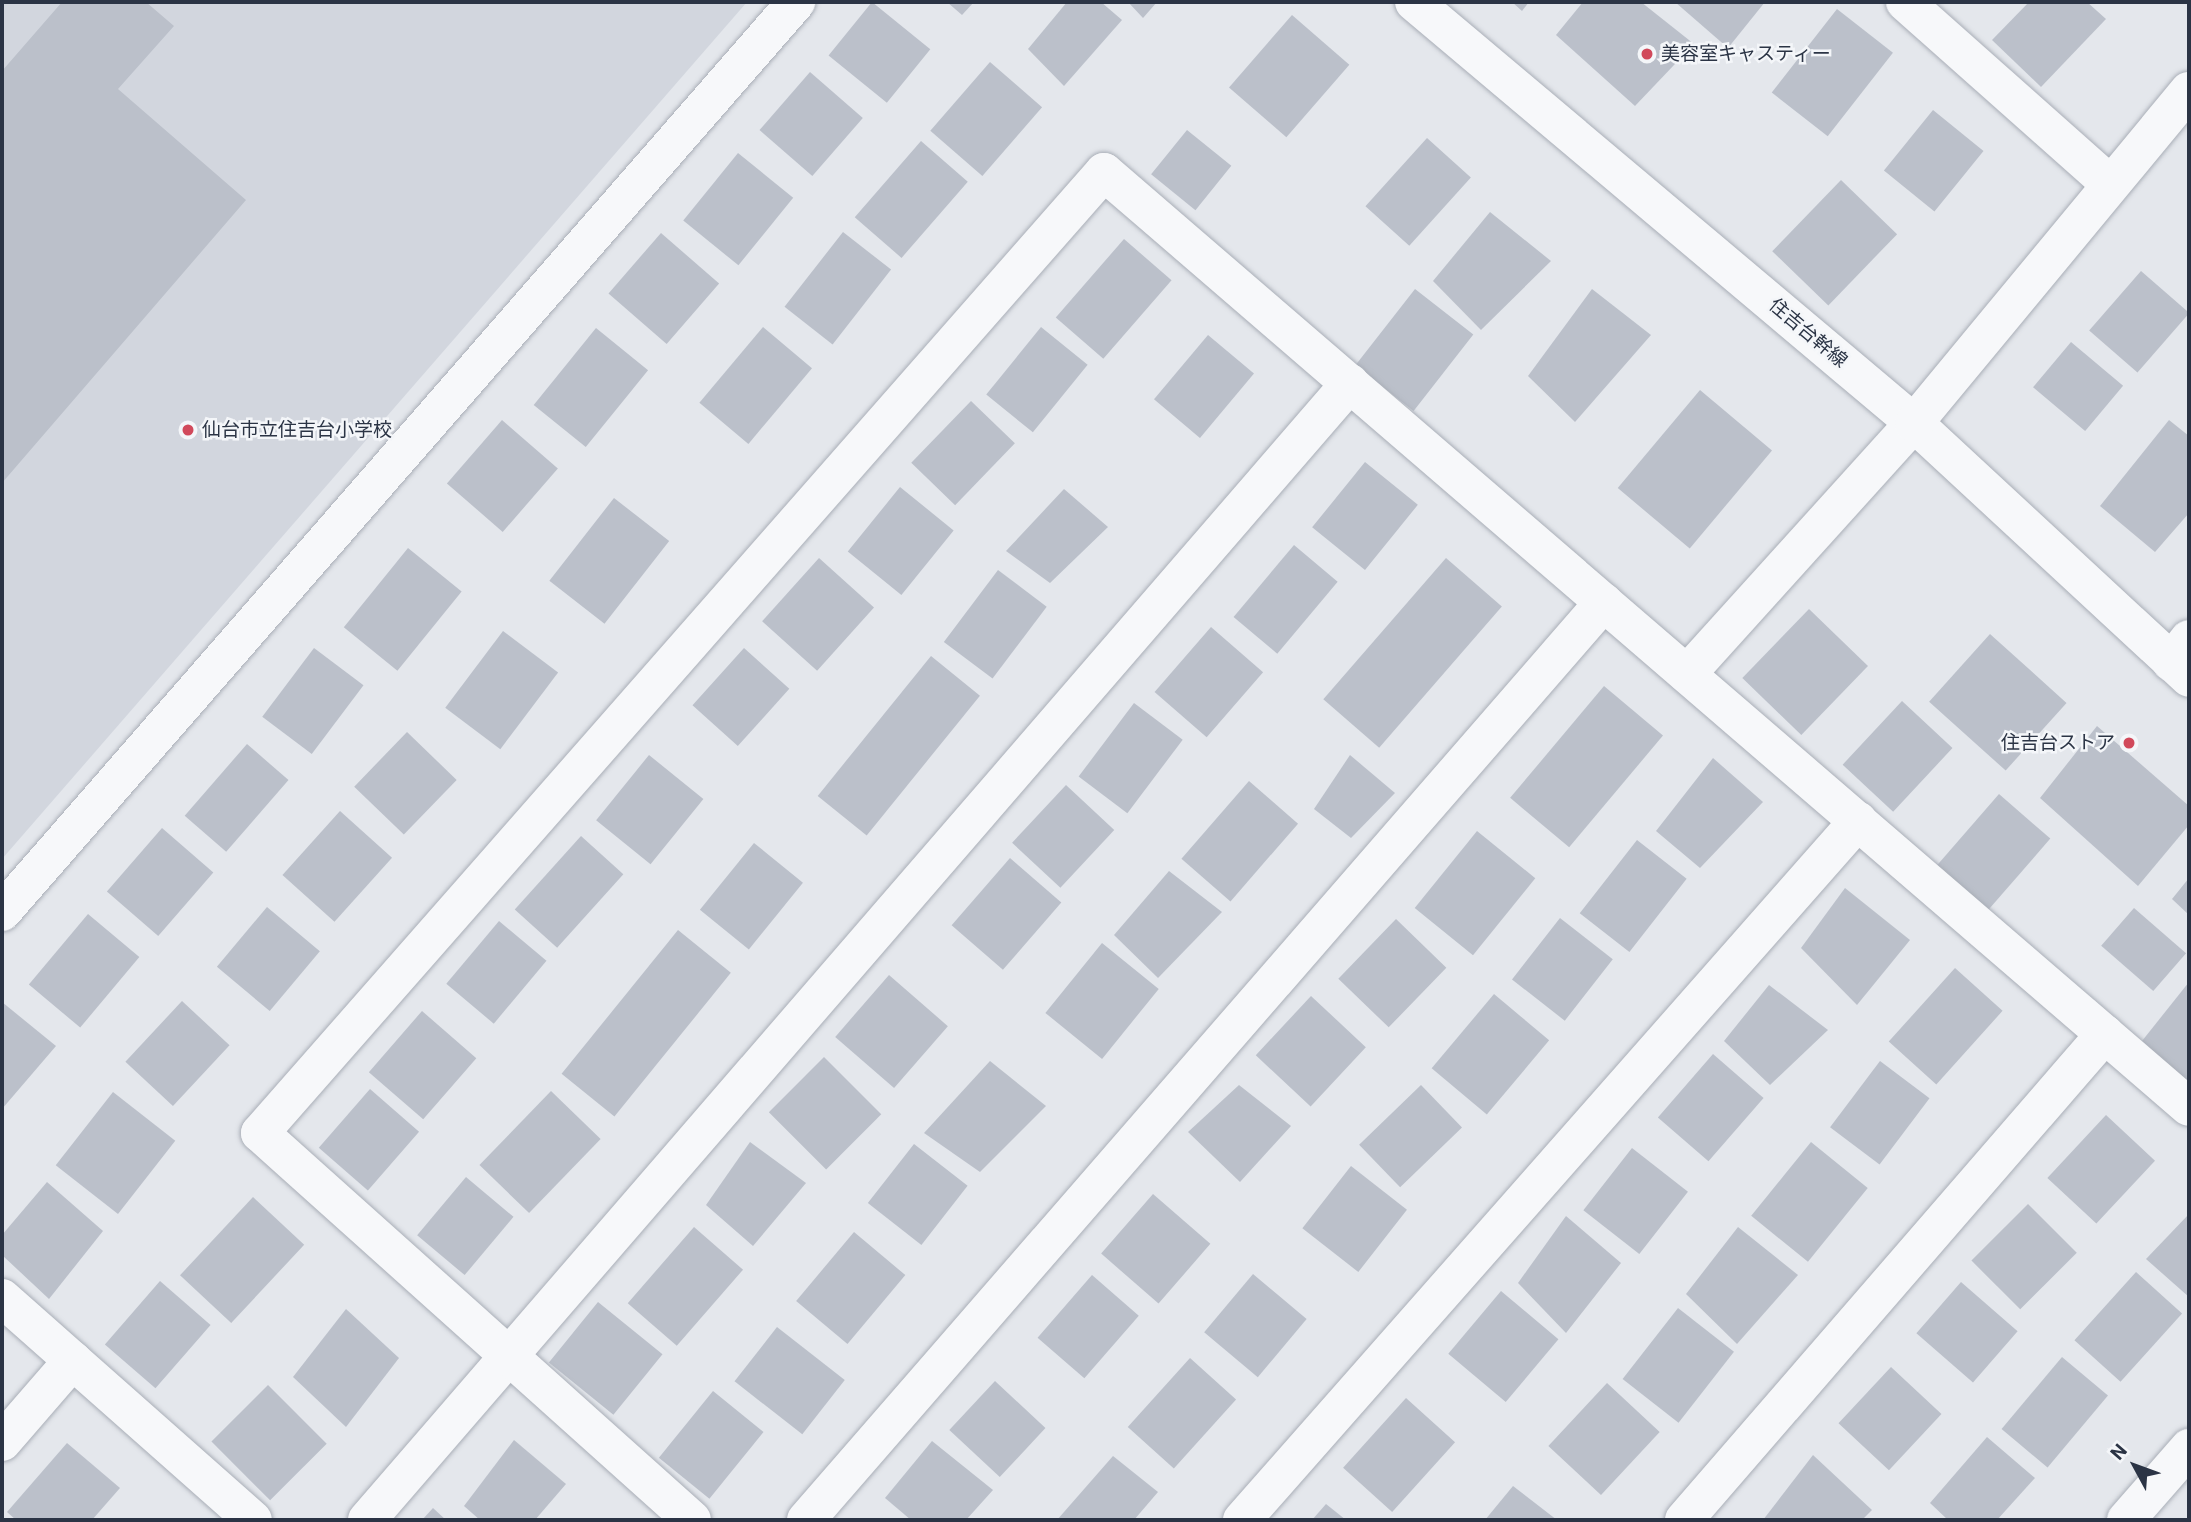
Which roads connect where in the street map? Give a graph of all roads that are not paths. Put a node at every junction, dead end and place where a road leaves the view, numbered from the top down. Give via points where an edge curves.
1 (796, 2) edge
2 (1415, 2) edge
3 (1905, 2) edge
4 (2189, 90) edge
5 (2109, 183) junction
6 (1350, 383) junction
7 (1914, 423) junction
8 (1604, 602) junction
9 (2183, 660) edge
10 (1686, 674) junction
11 (1858, 821) junction
12 (2, 912) edge
13 (2105, 1034) junction
14 (2189, 1107) edge
15 (2, 1298) edge
16 (73, 1360) junction
17 (506, 1360) junction
18 (2, 1442) edge
19 (2189, 1448) edge
20 (253, 1520) edge
21 (368, 1520) edge
22 (692, 1520) edge
23 (806, 1520) edge
24 (1242, 1520) edge
25 (1684, 1520) edge
26 (2126, 1520) edge

1 - 12 street
2 - 7 street, 住吉台幹線
3 - 5 street
4 - 5 street
5 - 7 street
6 - 8 street
6 - 17 street
6 - 17 street via 1104,172 260,1133
7 - 9 street, 住吉台幹線
7 - 10 street
8 - 10 street
8 - 23 street
10 - 11 street
11 - 13 street
11 - 24 street
13 - 14 street
13 - 25 street
15 - 16 street
16 - 18 street
16 - 20 street
17 - 21 street
17 - 22 street
19 - 26 street

